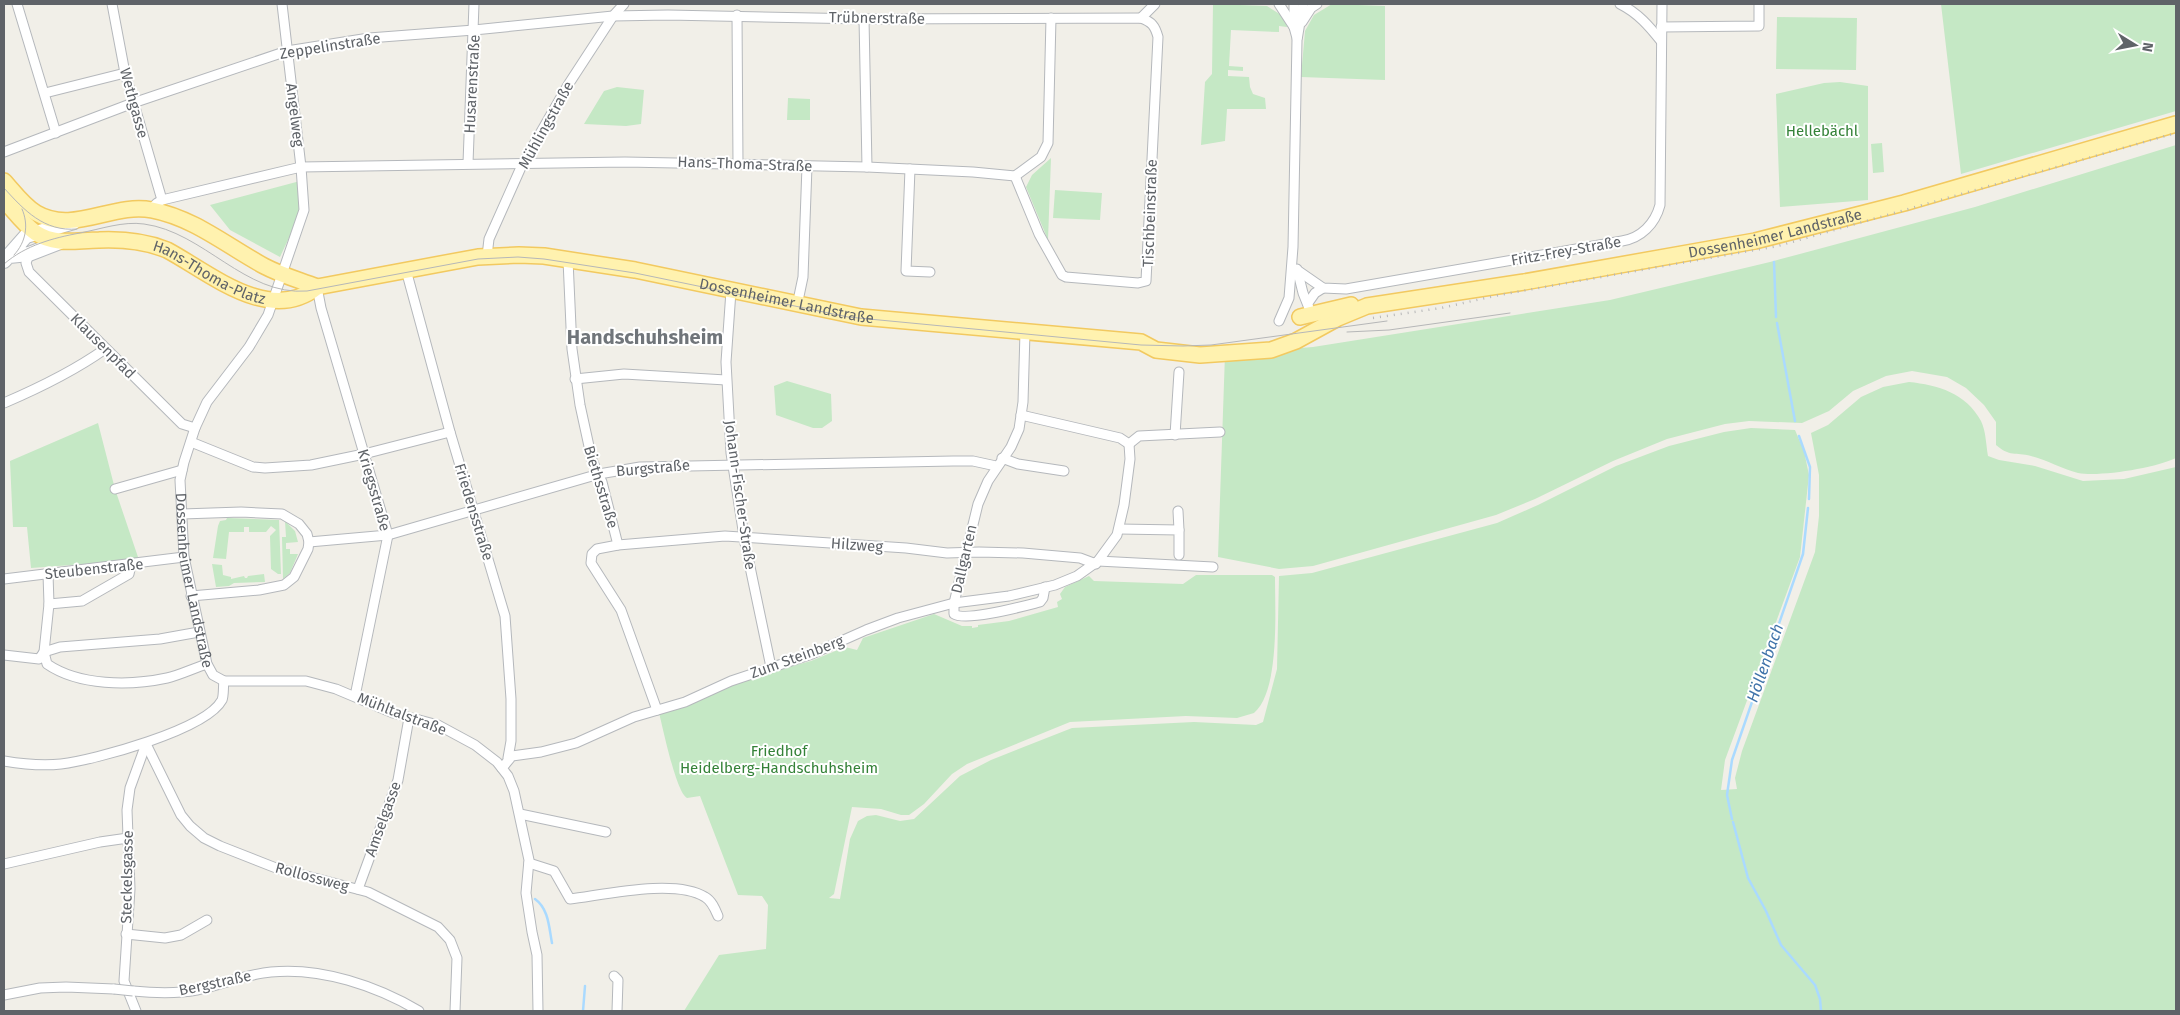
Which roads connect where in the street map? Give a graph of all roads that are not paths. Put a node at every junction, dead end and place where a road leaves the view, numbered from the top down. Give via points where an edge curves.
1 (17, 4) edge
2 (112, 4) edge
3 (282, 4) edge
4 (474, 4) edge
5 (624, 4) edge
6 (1155, 4) edge
7 (1279, 4) edge
8 (1294, 4) edge
9 (1303, 4) edge
10 (1317, 4) edge
11 (1620, 4) edge
12 (1662, 4) edge
13 (1759, 4) edge
14 (737, 15) junction
15 (613, 16) junction
16 (1050, 18) junction
17 (1142, 18) junction
18 (864, 19) junction
19 (1297, 26) junction
20 (1661, 28) junction
21 (474, 30) junction
22 (1661, 41) junction
23 (287, 50) junction
24 (125, 73) junction
25 (45, 92) junction
26 (133, 103) junction
27 (2176, 124) edge
28 (56, 133) junction
29 (4, 152) edge
30 (468, 163) junction
31 (738, 164) junction
32 (522, 165) junction
33 (807, 166) junction
34 (301, 167) junction
35 (867, 168) junction
36 (910, 170) junction
37 (1015, 176) junction
38 (4, 181) edge
39 (4, 200) edge
40 (157, 205) junction
41 (79, 220) junction
42 (29, 236) junction
43 (60, 242) junction
44 (1293, 247) junction
45 (29, 254) junction
46 (487, 256) junction
47 (6, 259) edge
48 (568, 260) junction
49 (406, 270) junction
50 (1297, 270) junction
51 (930, 272) dead end
52 (282, 275) junction
53 (317, 287) junction
54 (1323, 288) junction
55 (731, 290) junction
56 (799, 296) dead end
57 (1289, 298) junction
58 (274, 301) junction
59 (1367, 306) junction
60 (1306, 314) junction
61 (1332, 320) junction
62 (1279, 321) dead end
63 (1024, 332) junction
64 (105, 349) junction
65 (1260, 352) junction
66 (1179, 372) dead end
67 (575, 379) junction
68 (726, 380) junction
69 (4, 403) edge
70 (1021, 415) junction
71 (196, 428) junction
72 (450, 432) junction
73 (1220, 432) dead end
74 (1175, 435) junction
75 (191, 442) junction
76 (1129, 444) junction
77 (364, 454) junction
78 (999, 462) junction
79 (732, 464) junction
80 (182, 470) junction
81 (1064, 471) dead end
82 (599, 474) junction
83 (115, 488) dead end
84 (473, 510) junction
85 (1178, 511) dead end
86 (182, 514) junction
87 (1119, 529) junction
88 (1178, 530) junction
89 (388, 535) junction
90 (745, 537) junction
91 (309, 542) junction
92 (618, 545) junction
93 (965, 552) junction
94 (1179, 555) dead end
95 (184, 557) junction
96 (1097, 563) junction
97 (131, 565) junction
98 (1213, 567) dead end
99 (48, 574) junction
100 (4, 579) edge
101 (1045, 588) junction
102 (191, 596) junction
103 (954, 603) junction
104 (49, 604) junction
105 (199, 632) junction
106 (44, 652) junction
107 (4, 655) edge
108 (207, 664) junction
109 (771, 667) junction
110 (224, 681) junction
111 (354, 696) junction
112 (656, 710) junction
113 (409, 718) junction
114 (146, 744) junction
115 (508, 758) junction
116 (4, 761) edge
117 (502, 768) junction
118 (520, 814) junction
119 (606, 832) dead end
120 (128, 838) junction
121 (530, 863) junction
122 (4, 864) edge
123 (358, 889) junction
124 (718, 916) dead end
125 (206, 920) dead end
126 (126, 934) junction
127 (614, 976) dead end
128 (4, 995) edge
129 (136, 1011) edge
130 (419, 1011) edge
131 (455, 1011) edge
132 (538, 1011) edge
133 (617, 1011) edge

1 - 25 street
2 - 24 street, Wethgasse
3 - 23 street, Angelweg
4 - 21 street, Husarenstraße
5 - 15 street, Mühlingstraße
6 - 17 street
7 - 19 street
8 - 19 street
9 - 19 street
10 - 19 street
11 - 22 street via 1648,24
12 - 20 street, Fritz-Frey-Straße
13 - 20 street via 1759,26
14 - 15 street, Trübnerstraße
14 - 18 street, Trübnerstraße
14 - 31 street
15 - 21 street, Zeppelinstraße
15 - 32 street, Mühlingstraße via 568,84
16 - 17 street, Trübnerstraße
16 - 18 street, Trübnerstraße
16 - 37 street via 1048,143 1041,157
17 - 37 street, Tischbeinstraße via 1155,27 1158,37 1146,282 1062,275 1042,240
18 - 35 street
19 - 44 street
20 - 22 street, Fritz-Frey-Straße
21 - 23 street, Zeppelinstraße via 370,38
21 - 30 street, Husarenstraße
22 - 54 street, Fritz-Frey-Straße via 1660,205 1651,226 1641,234 1622,241 1346,289
23 - 26 street, Zeppelinstraße
23 - 34 street, Angelweg
24 - 25 street
24 - 26 street, Wethgasse
25 - 28 street
26 - 28 street, Zeppelinstraße
26 - 40 street, Wethgasse
27 - 59 main road, Dossenheimer Landstraße via 1904,203 1755,241
28 - 29 street, Zeppelinstraße
30 - 32 street, Hans-Thoma-Straße
30 - 34 street, Hans-Thoma-Straße
31 - 32 street, Hans-Thoma-Straße via 625,162
31 - 33 street, Hans-Thoma-Straße
32 - 46 street, Mühlingstraße via 489,239
33 - 35 street, Hans-Thoma-Straße
33 - 56 street via 803,276
34 - 40 street, Hans-Thoma-Platz
34 - 52 street, Hans-Thoma-Platz via 304,210
35 - 36 street, Hans-Thoma-Straße
36 - 37 street, Hans-Thoma-Straße
36 - 51 street via 906,271
38 - 41 main road, Hans-Thoma-Platz via 35,212 54,220
39 - 42 main road via 22,220
40 - 41 main road, Hans-Thoma-Platz
40 - 52 main road, Hans-Thoma-Platz
41 - 42 main road
42 - 43 main road
42 - 47 main road
43 - 45 main road
43 - 58 main road, Hans-Thoma-Platz via 113,240 154,245 248,295
44 - 50 street
44 - 57 street
45 - 47 main road
45 - 64 street, Klausenpfad via 26,264 29,272
46 - 48 main road, Dossenheimer Landstraße via 526,255
46 - 49 main road, Dossenheimer Landstraße
48 - 55 main road, Dossenheimer Landstraße
48 - 67 street, Biethsstraße via 569,320
49 - 53 main road, Dossenheimer Landstraße
49 - 72 street, Friedensstraße
50 - 54 street
50 - 60 street
52 - 53 main road, Hans-Thoma-Platz
52 - 58 street, Dossenheimer Landstraße
53 - 58 main road, Hans-Thoma-Platz via 301,297
53 - 77 street, Kriegsstraße via 320,308
54 - 60 street via 1315,293
55 - 63 main road, Dossenheimer Landstraße via 861,317
55 - 68 street, Johann-Fischer-Straße
57 - 60 street via 1294,309
57 - 62 street
58 - 71 street, Dossenheimer Landstraße via 261,329 207,402
59 - 60 main road, Dossenheimer Landstraße via 1348,305
59 - 61 main road, Dossenheimer Landstraße
60 - 61 street, Dossenheimer Landstraße
60 - 65 main road, Dossenheimer Landstraße via 1300,331 1271,343
61 - 65 main road, Dossenheimer Landstraße via 1286,346
63 - 65 main road, Dossenheimer Landstraße via 1141,342 1156,350 1200,355
63 - 70 street
64 - 69 street
64 - 71 street, Klausenpfad via 182,424
66 - 74 street
67 - 68 street via 624,374
67 - 82 street, Biethsstraße via 588,446
68 - 79 street, Johann-Fischer-Straße
70 - 76 street via 1120,438
70 - 78 street via 1014,442
71 - 75 street, Dossenheimer Landstraße
72 - 77 street
72 - 84 street, Friedensstraße
73 - 74 street
74 - 76 street via 1139,436
75 - 77 street via 259,468 311,465
75 - 80 street, Dossenheimer Landstraße
76 - 87 street, Zum Steinberg via 1130,459
77 - 89 street, Kriegsstraße
78 - 79 street, Burgstraße
78 - 81 street, Burgstraße
78 - 93 street, Dallgarten via 978,504
79 - 82 street, Burgstraße via 649,466
79 - 90 street, Johann-Fischer-Straße
80 - 83 street, Dossenheimer Landstraße
80 - 86 street, Dossenheimer Landstraße
82 - 84 street, Burgstraße
82 - 92 street, Biethsstraße
84 - 89 street, Burgstraße
84 - 115 street, Friedensstraße via 505,616 511,699
85 - 88 street
86 - 91 street via 282,514 299,524 308,534
86 - 95 street, Dossenheimer Landstraße
87 - 88 street
87 - 96 street, Zum Steinberg via 1110,548
88 - 94 street
89 - 91 street, Burgstraße
89 - 111 street, Kriegsstraße
90 - 92 street, Hilzweg via 716,536
90 - 93 street, Hilzweg
90 - 109 street, Johann-Fischer-Straße
91 - 102 street via 294,577 284,585
92 - 112 street, Biethsstraße via 596,549 591,563 621,610
93 - 96 street, Hilzweg via 1071,557
93 - 103 street, Dallgarten
95 - 97 street, Steubenstraße
95 - 102 street, Dossenheimer Landstraße
96 - 98 street
96 - 101 street, Zum Steinberg via 1078,576
97 - 99 street, Steubenstraße
97 - 104 street via 129,574 93,596 82,601
99 - 100 street, Steubenstraße
99 - 104 street
101 - 103 street, Zum Steinberg
101 - 103 street, Dallgarten via 1040,602 980,614 958,616 954,614
102 - 105 street, Dossenheimer Landstraße
103 - 109 street, Zum Steinberg via 887,621 812,654
104 - 106 street
105 - 106 street via 160,639 60,647
105 - 108 street, Dossenheimer Landstraße
106 - 107 street via 39,659
106 - 108 street via 47,664 54,668 86,679 113,682 161,679
108 - 110 street, Dossenheimer Landstraße via 213,675
109 - 112 street, Zum Steinberg
110 - 111 street, Mühltalstraße via 306,681
110 - 114 street via 222,699 213,709 183,728
111 - 113 street, Mühltalstraße
112 - 115 street, Zum Steinberg via 565,747
113 - 117 street, Mühltalstraße via 438,725 482,750
113 - 123 street, Amselgasse via 398,780
114 - 116 street via 61,764
114 - 120 street, Steckelsgasse via 128,801
114 - 123 street, Rollossweg via 181,815 198,833 220,846 276,868
115 - 117 street
117 - 118 street, Mühltalstraße via 514,791
118 - 119 street
118 - 121 street, Mühltalstraße
120 - 122 street
120 - 126 street, Steckelsgasse via 130,889
121 - 124 street via 554,872 570,899 630,890 680,890 707,898
121 - 132 street, Mühltalstraße via 527,903 537,955
123 - 131 street, Rollossweg via 414,913 445,933 455,948 457,958
125 - 126 street via 182,935 164,938
126 - 129 street, Steckelsgasse via 124,982
127 - 133 street via 618,980
128 - 130 street, Bergstraße, bridge via 66,987 188,991 270,972 293,971 357,984 389,995

